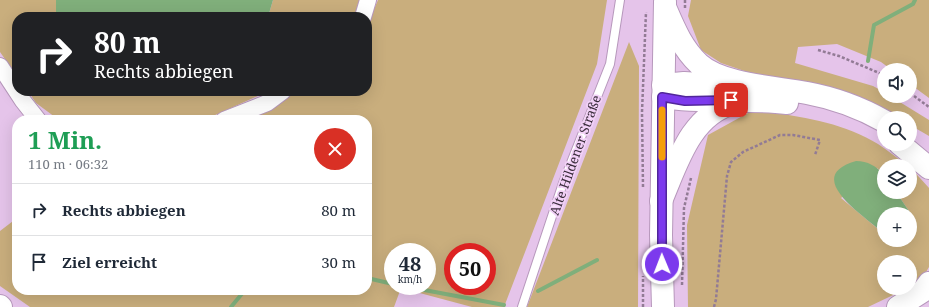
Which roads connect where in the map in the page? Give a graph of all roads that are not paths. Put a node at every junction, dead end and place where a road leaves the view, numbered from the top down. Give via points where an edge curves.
1 (368, 0) edge
2 (620, 0) edge
3 (659, 5) edge
4 (364, 12) edge
5 (0, 66) edge
6 (12, 85) edge
7 (769, 87) junction
8 (663, 91) junction
9 (19, 96) edge
10 (276, 96) edge
11 (746, 99) junction
12 (34, 115) edge
13 (237, 115) edge
14 (877, 118) edge
15 (877, 132) edge
16 (917, 143) edge
17 (908, 151) edge
18 (929, 151) edge
19 (929, 168) edge
20 (661, 201) junction
21 (929, 283) edge
22 (929, 306) edge
23 (522, 307) edge
24 (663, 307) edge
25 (898, 307) edge
26 (925, 307) edge

1 - 4 street
2 - 23 lane, Alte Hildener Straße via 610,64 563,183
3 - 7 main road via 688,52 700,65 728,78
3 - 8 main road
5 - 6 street
7 - 8 main road via 684,83
7 - 14 main road via 808,93 865,110
8 - 11 main road via 685,101
8 - 20 main road
9 - 12 street
10 - 13 street via 267,103
11 - 15 main road via 819,109 842,115
11 - 20 main road via 722,106 695,129
16 - 18 main road
17 - 19 main road
20 - 24 main road
21 - 25 main road via 923,291
22 - 26 main road

